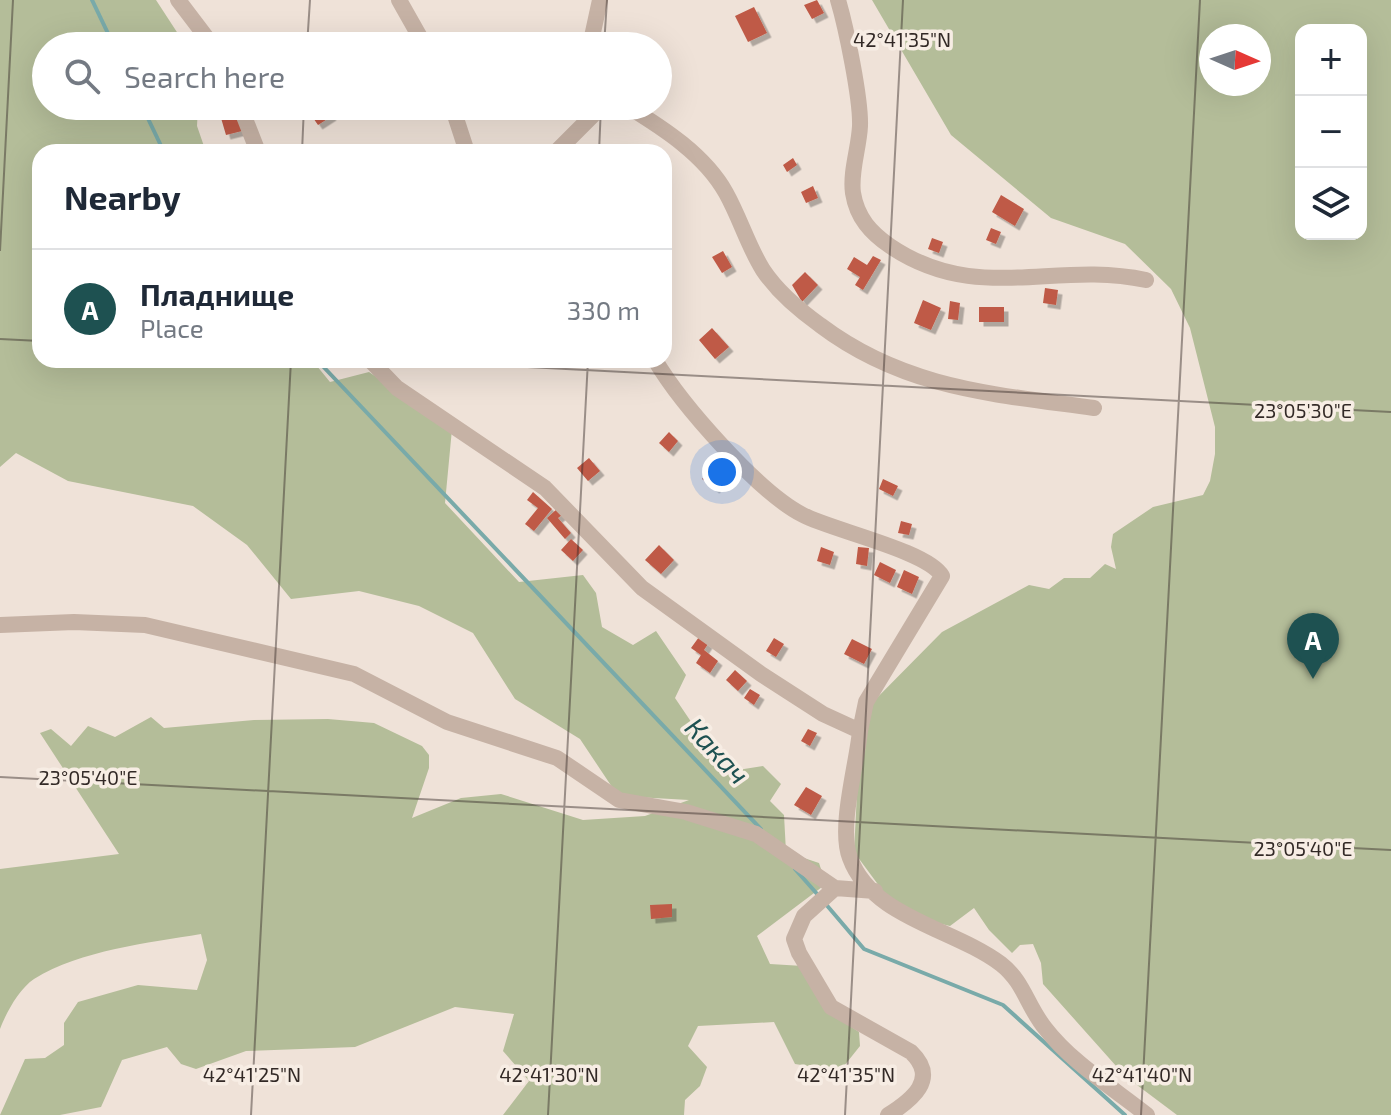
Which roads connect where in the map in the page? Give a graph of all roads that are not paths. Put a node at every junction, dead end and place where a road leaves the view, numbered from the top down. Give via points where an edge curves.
1 (178, 0) edge
2 (399, 0) edge
3 (600, 0) edge
4 (838, 0) edge
5 (202, 32) edge
6 (417, 32) edge
7 (593, 32) edge
8 (245, 120) edge
9 (457, 120) edge
10 (588, 120) edge
11 (647, 120) edge
12 (255, 144) edge
13 (464, 144) edge
14 (564, 144) edge
15 (1146, 280) dead end
16 (378, 368) edge
17 (661, 368) edge
18 (1094, 408) dead end
19 (0, 625) edge
20 (860, 731) junction
21 (875, 891) junction
22 (826, 896) junction
23 (888, 1115) edge
24 (1147, 1115) edge

1 - 5 street
2 - 6 street
3 - 7 street
4 - 15 street via 859,108 853,190 862,219 877,237 922,265 967,277 1115,273
8 - 12 street
9 - 13 street
10 - 14 street
11 - 18 street via 694,154 725,191 766,274 803,313 837,338 880,362 954,389
16 - 20 street via 397,388 545,488 642,588 761,674
17 - 20 street via 713,437 776,496 803,515 890,547 942,576 866,702
19 - 22 street via 145,625 354,674 447,722 557,758 619,800 686,812 756,834
20 - 21 street via 848,853
21 - 22 street
21 - 24 street via 891,907 954,935 1017,977 1054,1038
22 - 23 street via 804,916 794,939 799,953 831,1007 911,1052 924,1077 910,1101

